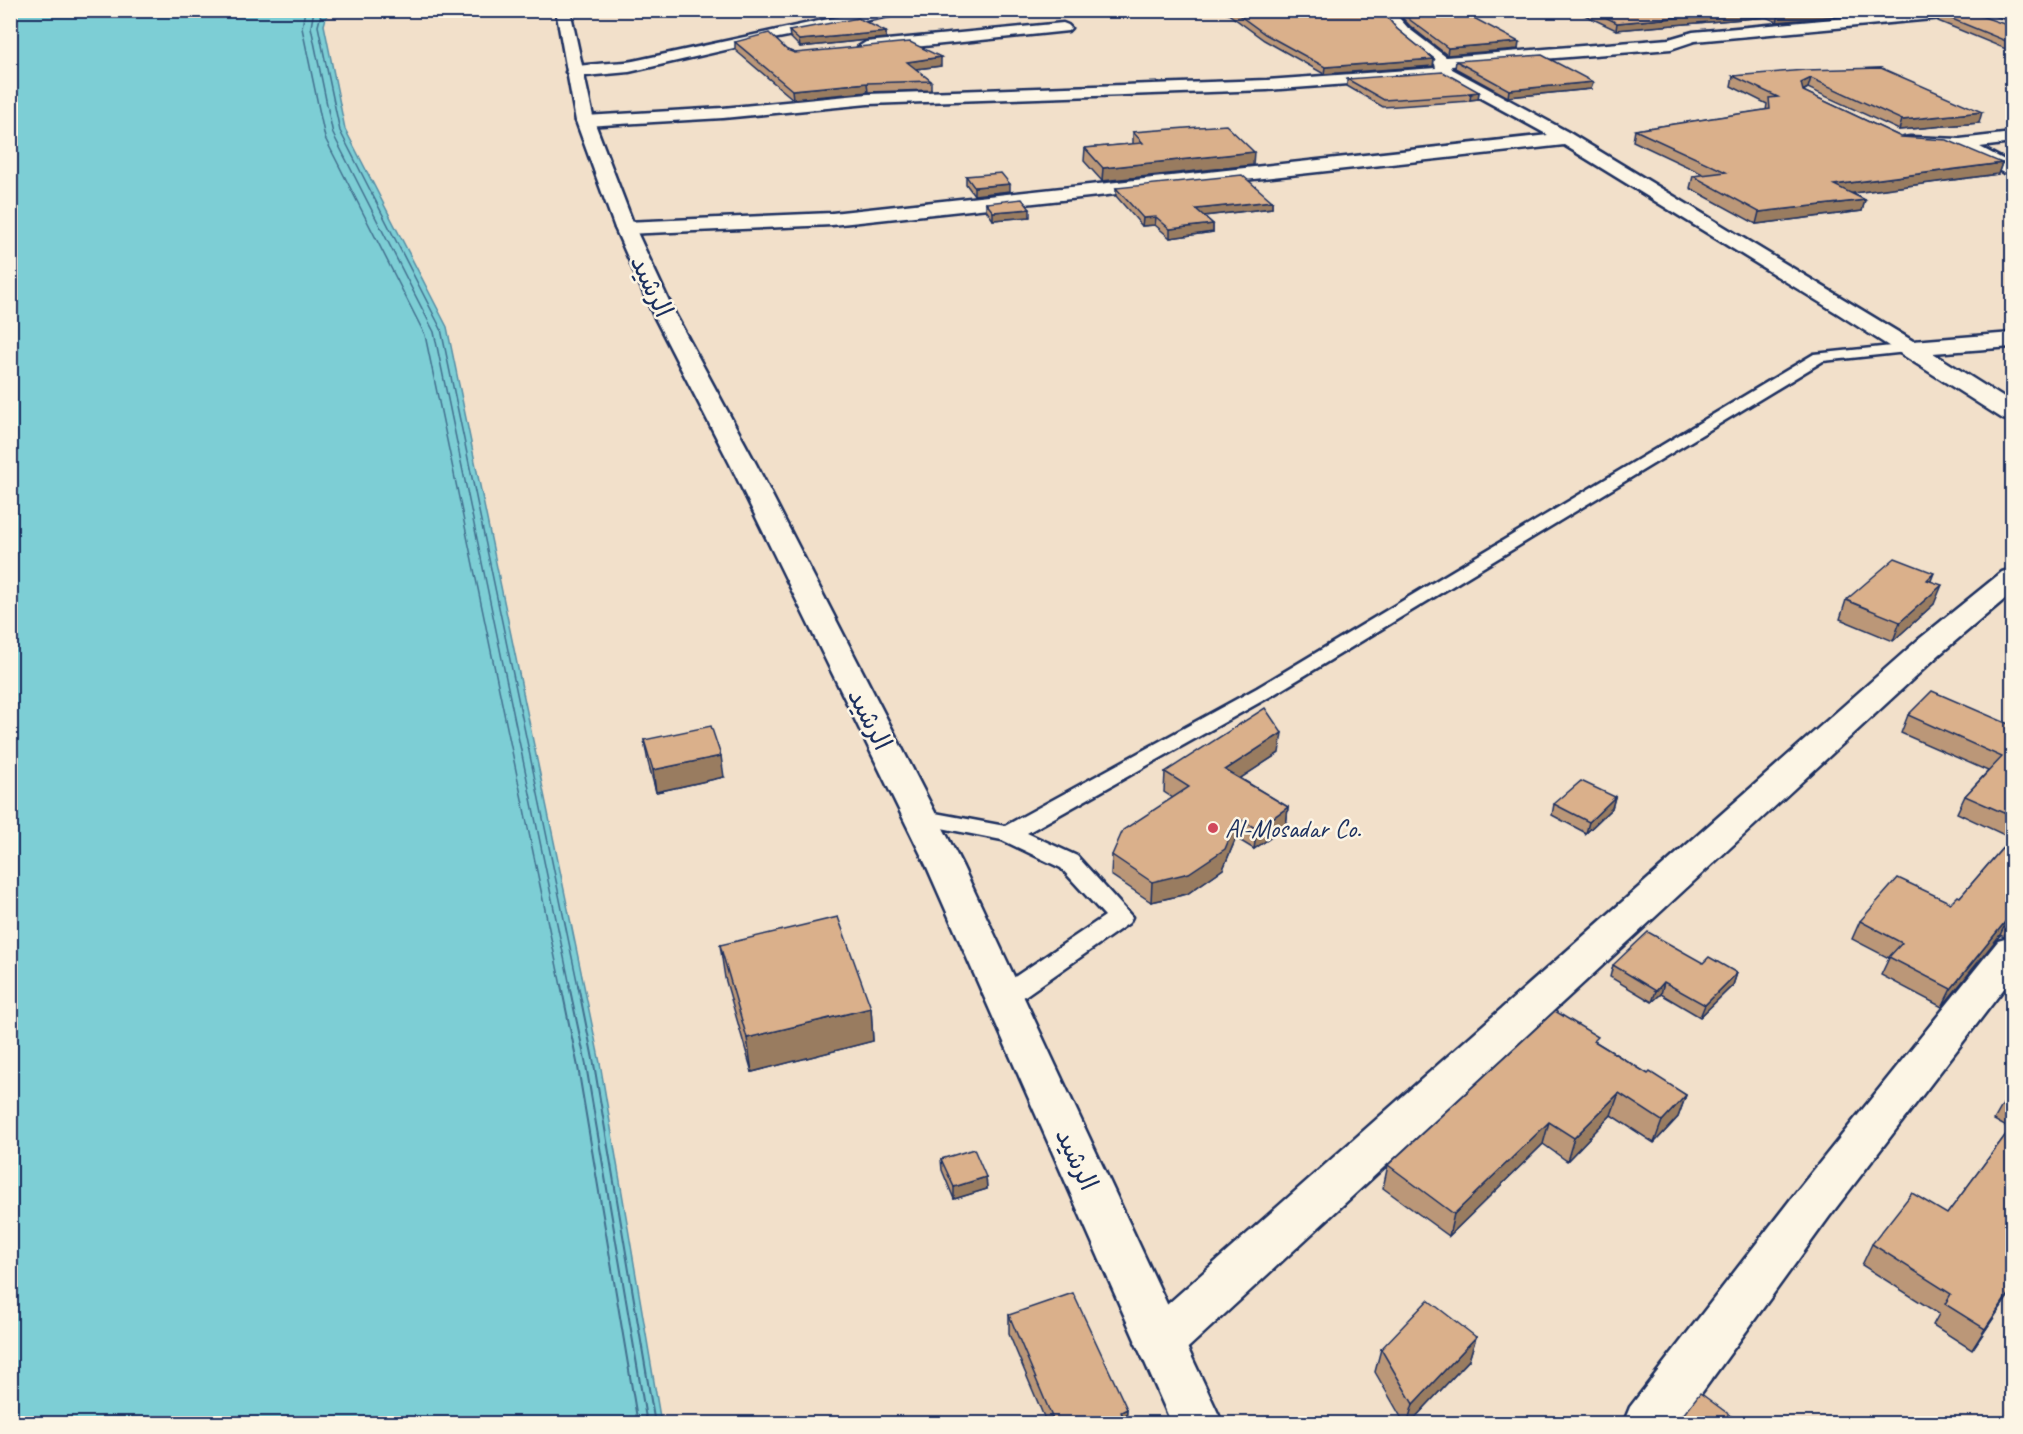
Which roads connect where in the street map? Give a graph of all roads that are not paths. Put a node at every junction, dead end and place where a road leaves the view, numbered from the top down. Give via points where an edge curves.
1 (563, 10) edge
2 (899, 10) edge
3 (1384, 10) edge
4 (1988, 16) edge
5 (1063, 28) dead end
6 (773, 34) junction
7 (788, 47) edge
8 (853, 48) edge
9 (1443, 67) junction
10 (574, 72) junction
11 (585, 121) junction
12 (1896, 137) edge
13 (2013, 138) edge
14 (1565, 139) junction
15 (1960, 144) junction
16 (2013, 171) edge
17 (625, 228) junction
18 (2013, 340) edge
19 (1911, 348) junction
20 (2013, 414) edge
21 (2013, 578) edge
22 (919, 817) junction
23 (1008, 834) junction
24 (2013, 951) edge
25 (1003, 998) junction
26 (1160, 1342) junction
27 (1198, 1424) edge
28 (1648, 1424) edge

1 - 10 street, الرشيد
2 - 6 street
3 - 9 street
4 - 9 street via 1968,13 1693,37 1671,44
5 - 8 street
6 - 7 street
6 - 10 street via 629,68
9 - 11 street via 1267,85 868,99
9 - 14 street
10 - 11 street, الرشيد
11 - 17 street, الرشيد
12 - 15 street via 1905,142
13 - 15 street
14 - 17 street via 832,219
14 - 19 street
15 - 16 street
17 - 22 street, الرشيد via 664,314
18 - 19 street
19 - 20 street
19 - 23 lane via 1820,357 1264,692
21 - 26 street via 1929,647
22 - 23 lane
22 - 25 street, الرشيد
23 - 25 lane via 1069,862 1120,917
24 - 28 street via 1813,1204
25 - 26 street, الرشيد
26 - 27 street, الرشيد

